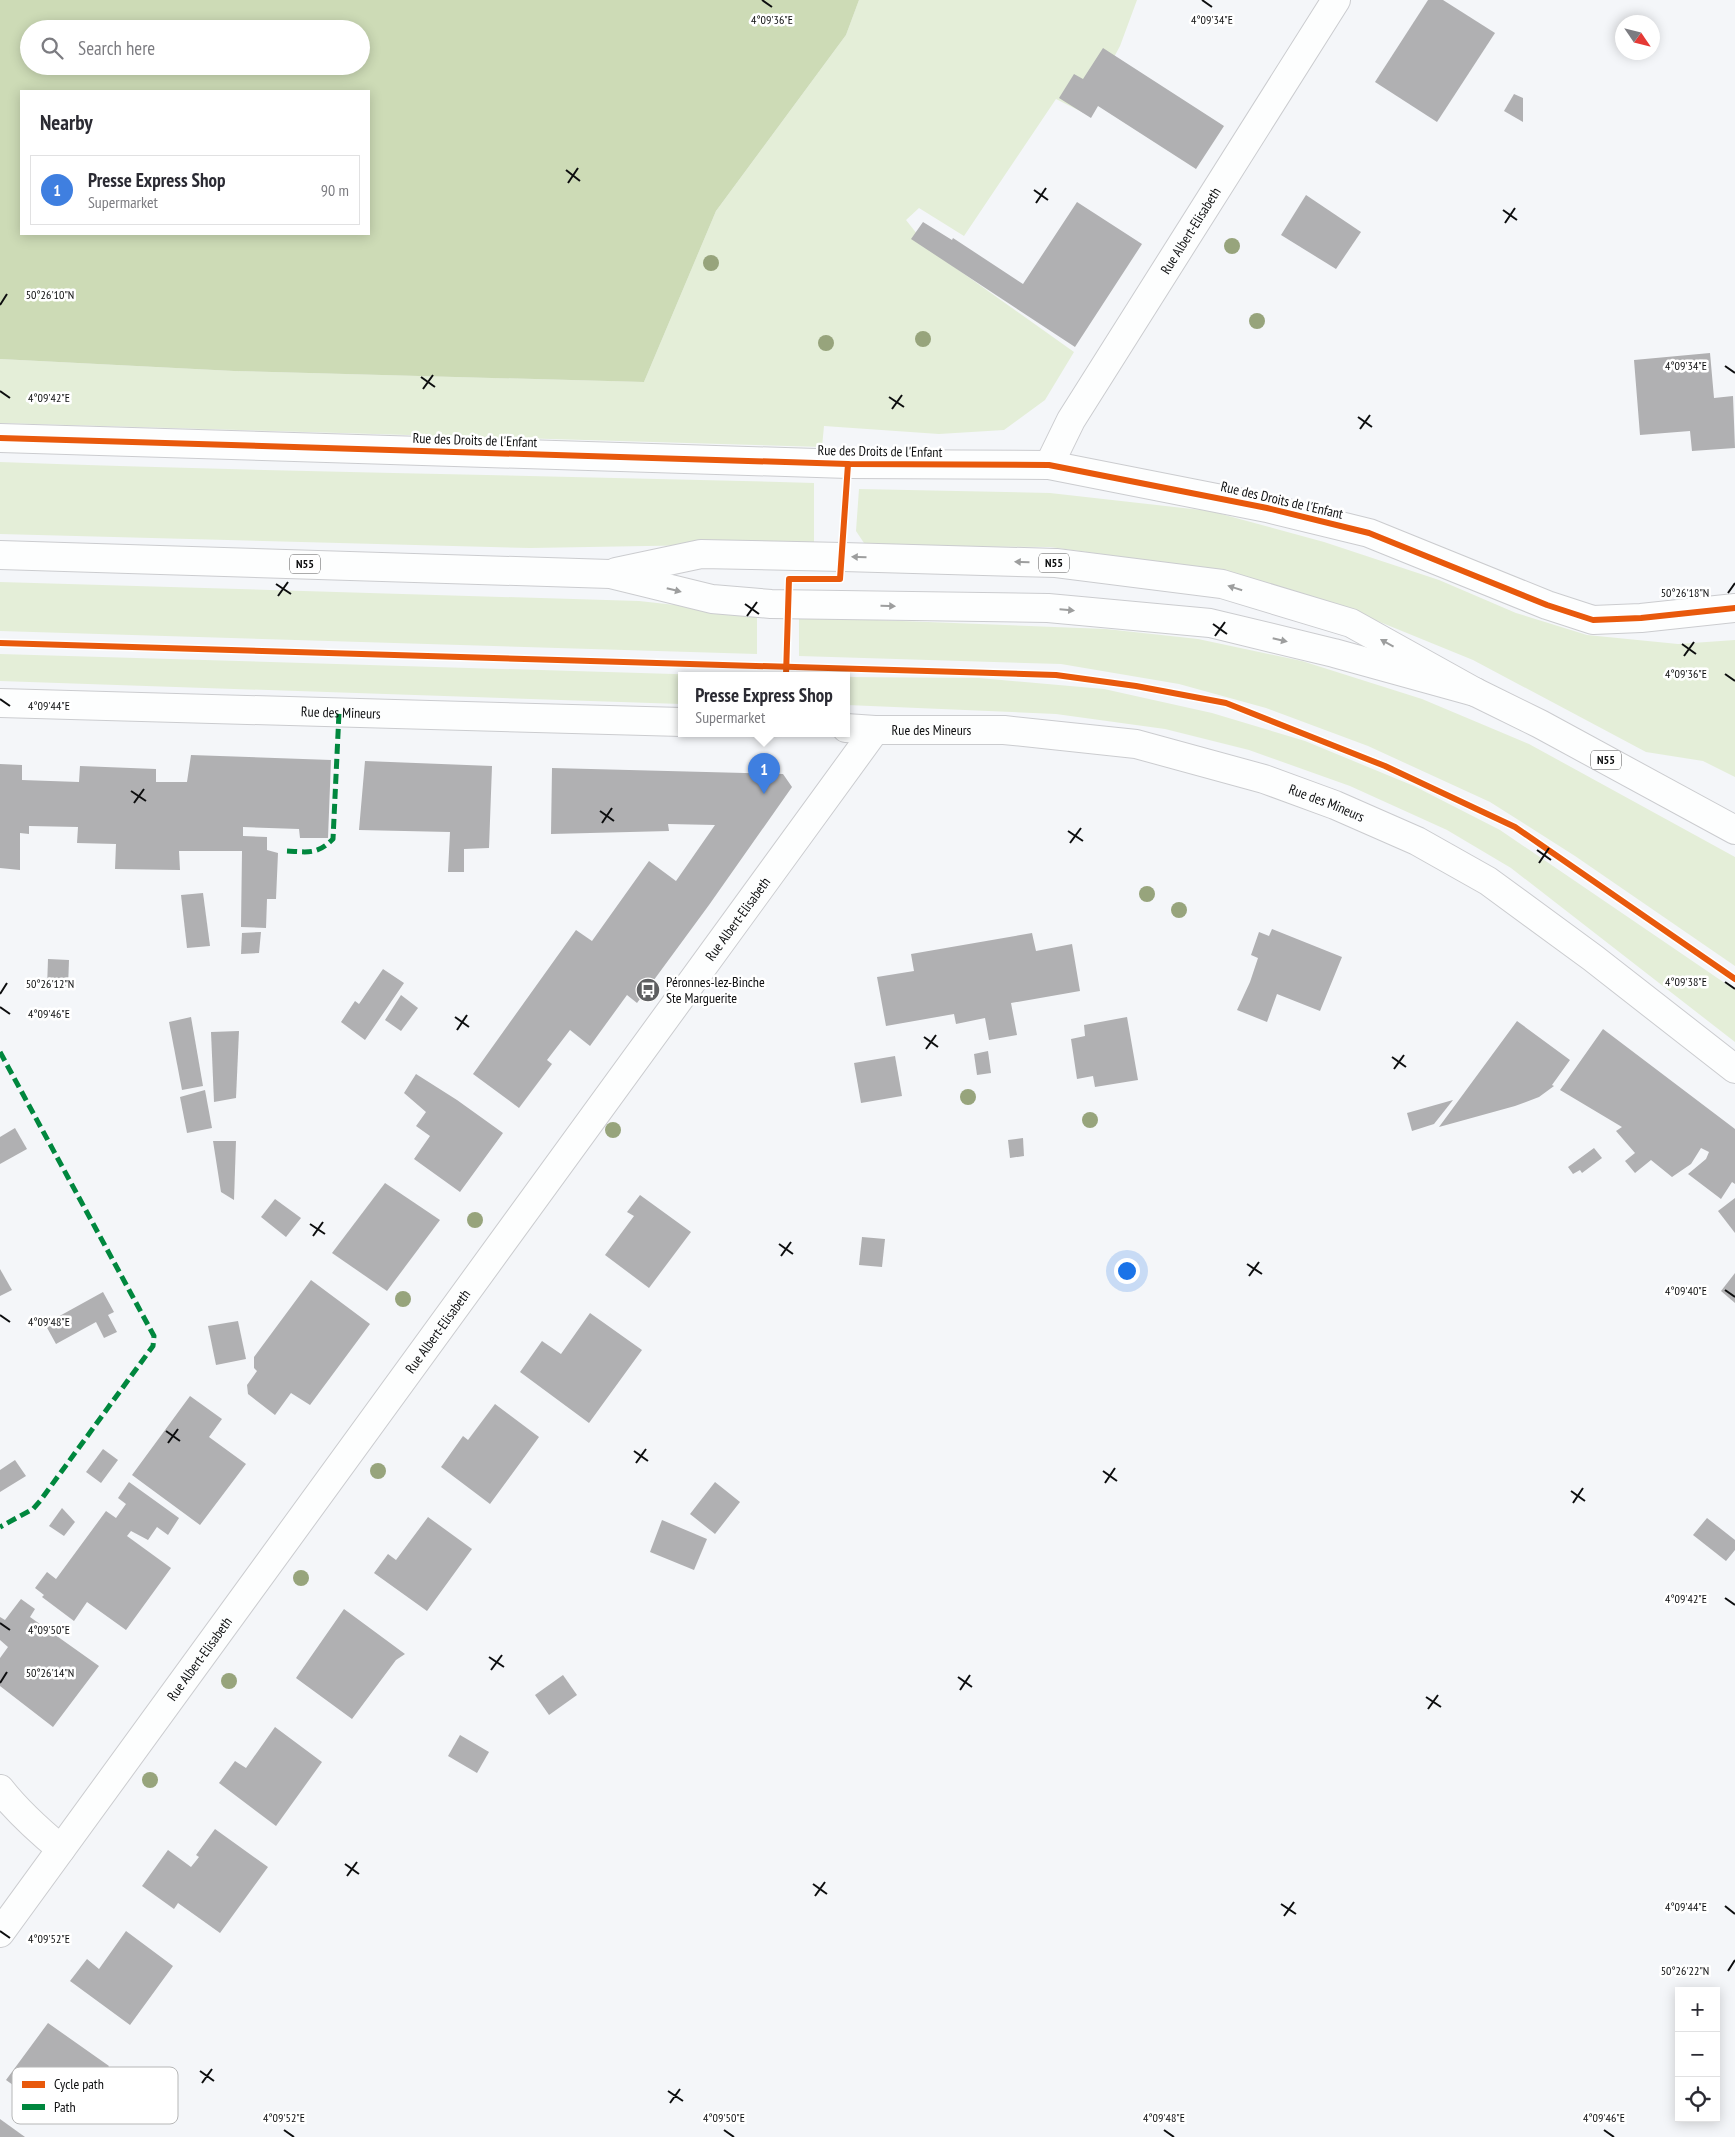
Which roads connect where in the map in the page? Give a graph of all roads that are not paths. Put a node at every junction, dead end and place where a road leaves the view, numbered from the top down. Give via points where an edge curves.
1 (1336, 0) edge
2 (0, 438) edge
3 (1049, 465) junction
4 (0, 555) edge
5 (610, 574) junction
6 (1735, 608) edge
7 (1476, 692) junction
8 (0, 703) edge
9 (678, 722) edge
10 (850, 728) edge
11 (875, 730) junction
12 (1735, 830) edge
13 (1735, 1069) edge
14 (0, 1789) edge
15 (61, 1849) junction
16 (5, 1916) edge

1 - 3 main road, Rue Albert-Elisabeth via 1071,420
2 - 3 main road, Rue des Droits de l'Enfant via 838,464
3 - 6 main road, Rue des Droits de l'Enfant via 1267,508 1368,533 1539,602 1593,620
4 - 5 main road, N55
5 -> 7 main road, N55 via 722,600 789,605 1048,608 1210,623
7 -> 5 main road, N55 via 1351,623 1212,583 1056,563 701,554
7 - 12 main road, N55
8 - 9 main road, Rue des Mineurs
10 - 11 main road, Rue des Mineurs
11 - 13 main road, Rue des Mineurs via 1004,730 1136,744 1264,779 1335,805 1417,841 1488,881
11 - 15 main road, Rue Albert-Elisabeth
14 - 15 main road via 28,1822
15 - 16 main road, Rue Albert-Elisabeth

